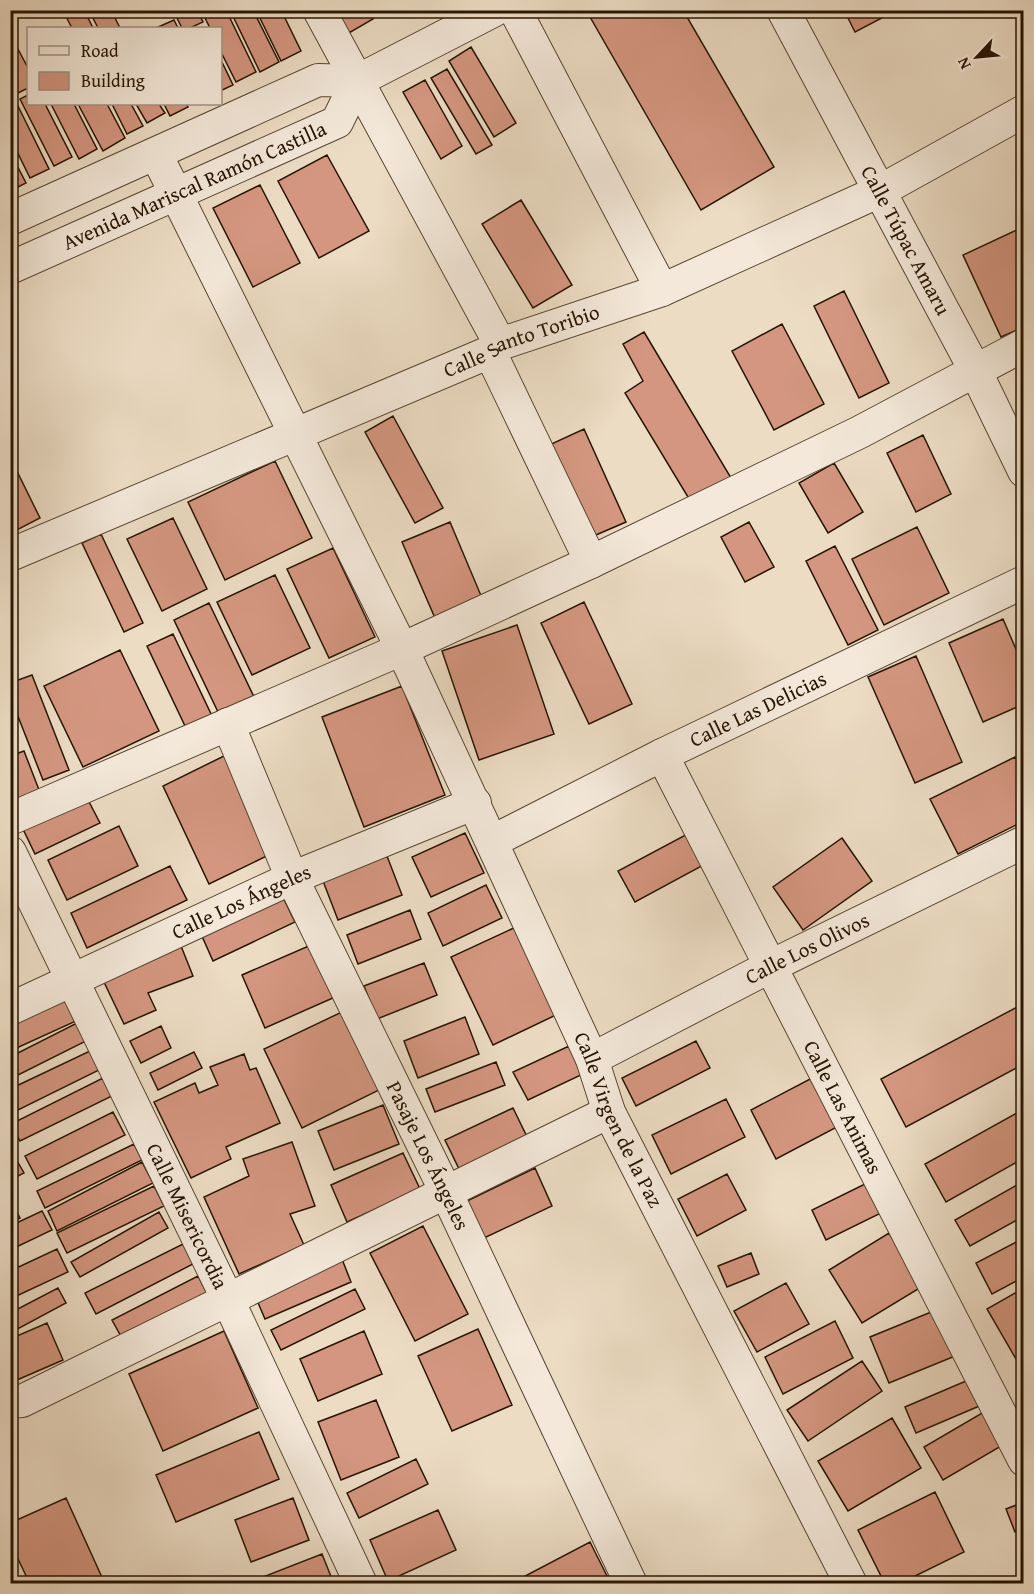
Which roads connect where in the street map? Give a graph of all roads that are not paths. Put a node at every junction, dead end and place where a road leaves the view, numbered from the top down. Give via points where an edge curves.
1 (320, 10) edge
2 (495, 10) edge
3 (515, 10) edge
4 (783, 10) edge
5 (357, 81) junction
6 (1023, 111) edge
7 (156, 154) junction
8 (880, 191) junction
9 (177, 194) junction
10 (10, 219) edge
11 (10, 268) edge
12 (662, 290) junction
13 (1023, 345) edge
14 (495, 348) junction
15 (975, 370) junction
16 (297, 434) junction
17 (1023, 471) edge
18 (10, 555) edge
19 (591, 561) junction
20 (1023, 582) edge
21 (402, 649) junction
22 (228, 724) junction
23 (662, 755) junction
24 (475, 803) junction
25 (10, 819) edge
26 (493, 841) junction
27 (1023, 842) edge
28 (10, 852) edge
29 (292, 878) junction
30 (770, 967) junction
31 (72, 982) junction
32 (10, 1009) edge
33 (592, 1059) junction
34 (609, 1112) junction
35 (446, 1192) junction
36 (228, 1300) junction
37 (10, 1402) edge
38 (1023, 1461) edge
39 (361, 1584) edge
40 (631, 1584) edge
41 (851, 1584) edge

1 - 5 street
2 - 5 street
3 - 12 street
4 - 8 street, Calle Túpac Amaru
5 - 7 street via 318,80
5 - 9 street, Avenida Mariscal Ramón Castilla via 337,122
5 - 14 street
6 - 8 street, Calle Santo Toribio
7 - 9 street, Calle Virgen de la Paz
7 - 10 street
8 - 12 street, Calle Santo Toribio
8 - 15 street, Calle Túpac Amaru
9 - 11 street, Avenida Mariscal Ramón Castilla
9 - 16 street, Calle Virgen de la Paz
12 - 14 street, Calle Santo Toribio
13 - 15 street
14 - 16 street, Calle Santo Toribio
14 - 19 street
15 - 17 street, Calle Túpac Amaru
15 - 19 street via 860,432
16 - 18 street, Calle Santo Toribio
16 - 21 street, Calle Virgen de la Paz
19 - 21 street
20 - 23 street, Calle Las Delicias
21 - 22 street
21 - 24 street, Calle Virgen de la Paz
22 - 25 street
22 - 29 street, Pasaje Los Ángeles
23 - 26 street, Calle Las Delicias
23 - 30 street, Calle Las Animas
24 - 26 street, Calle Virgen de la Paz
24 - 29 street, Calle Los Ángeles
26 - 33 street, Calle Virgen de la Paz
27 - 30 street, Calle Los Olivos
28 - 31 street, Calle Misericordia
29 - 31 street, Calle Los Ángeles
29 - 35 street, Pasaje Los Ángeles
30 - 33 street, Calle Los Olivos
30 - 38 street, Calle Las Animas
31 - 32 street, Calle Los Ángeles
31 - 36 street, Calle Misericordia
33 - 34 street, Calle Virgen de la Paz
34 - 35 street
34 - 41 street, Calle Virgen de la Paz
35 - 36 street
35 - 40 street, Pasaje Los Ángeles
36 - 37 street via 22,1401
36 - 39 street, Calle Misericordia

